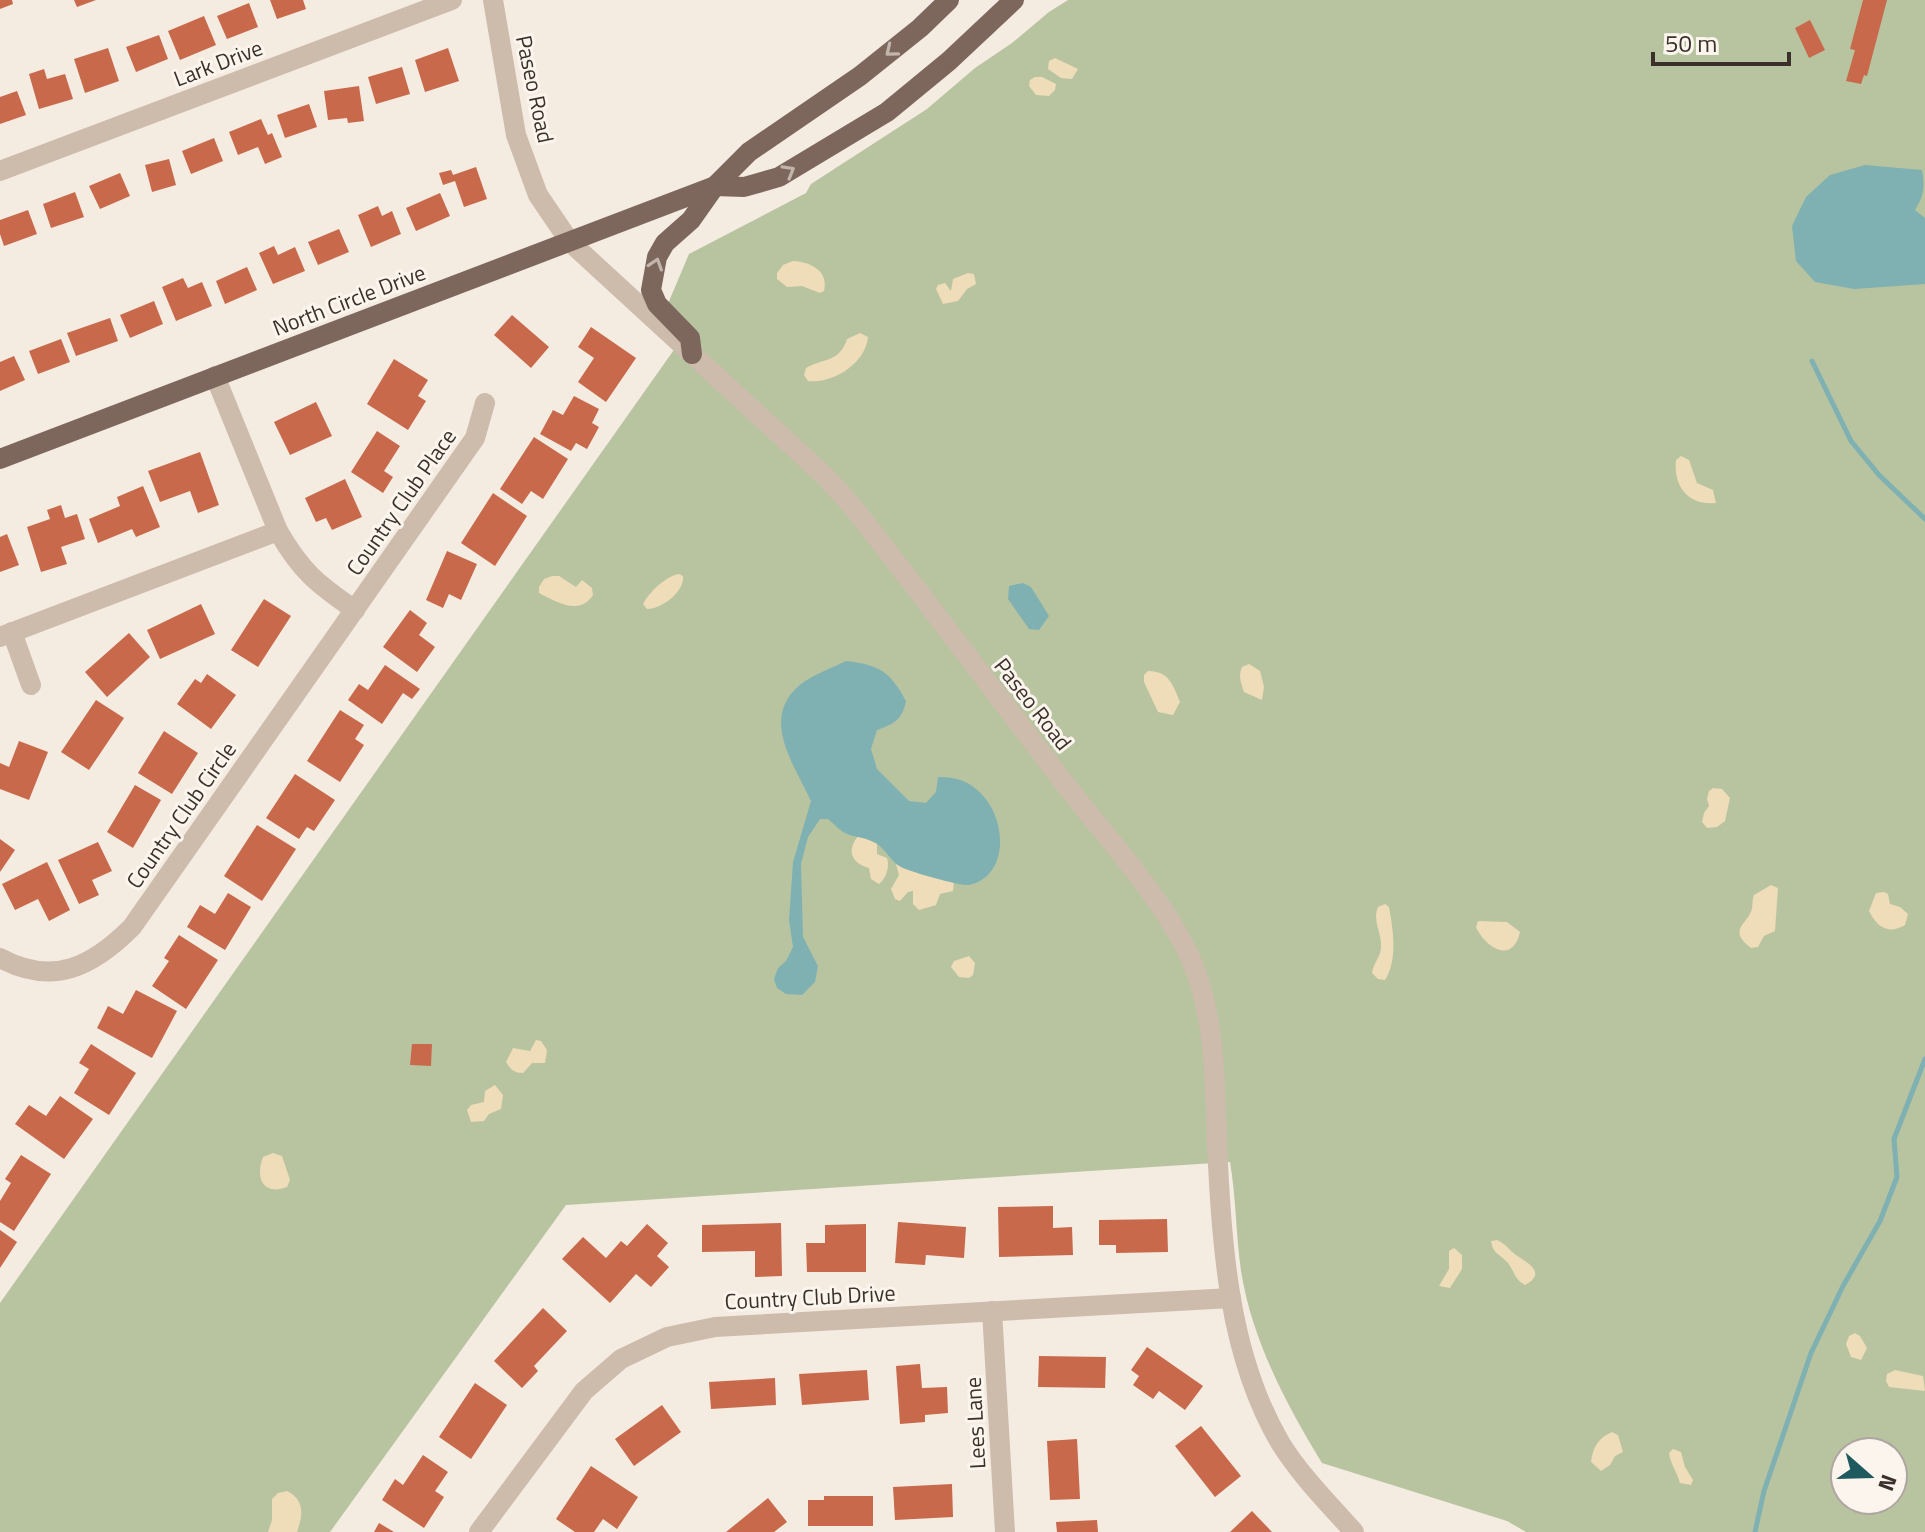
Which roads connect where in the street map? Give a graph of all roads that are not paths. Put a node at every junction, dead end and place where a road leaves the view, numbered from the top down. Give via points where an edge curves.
1 (452, 0) edge
2 (493, 0) edge
3 (949, 0) edge
4 (1014, 0) edge
5 (0, 171) edge
6 (715, 186) junction
7 (570, 242) junction
8 (692, 354) junction
9 (215, 376) junction
10 (485, 403) dead end
11 (0, 459) edge
12 (278, 531) junction
13 (355, 610) junction
14 (6, 635) edge
15 (31, 685) dead end
16 (0, 958) edge
17 (1231, 1298) junction
18 (992, 1311) junction
19 (479, 1532) edge
20 (1005, 1532) edge
21 (1354, 1532) edge

1 - 5 street, Lark Drive
2 - 7 street, Paseo Road via 516,135 538,195
3 -> 6 main road, North Circle Drive via 860,76 749,152
6 -> 4 main road, North Circle Drive via 744,187 779,177 887,112
6 - 7 main road, North Circle Drive
8 -> 6 main road via 690,338 657,304 652,274 665,243 691,220
7 - 8 street, Paseo Road
7 - 9 main road, North Circle Drive
8 - 17 street, Paseo Road via 852,506 1132,870 1184,946 1203,997 1211,1039
9 - 11 main road, North Circle Drive
9 - 12 street
10 - 13 street, Country Club Place via 475,438
12 - 13 street, Country Club Place via 310,578
12 - 14 street
13 - 16 street, Country Club Circle via 123,936 99,956 65,971 23,967
14 - 15 street
17 - 18 street, Country Club Drive
17 - 21 street, Paseo Road via 1246,1365 1281,1443
18 - 19 street, Country Club Drive via 715,1327 645,1346 584,1391
18 - 20 street, Lees Lane

